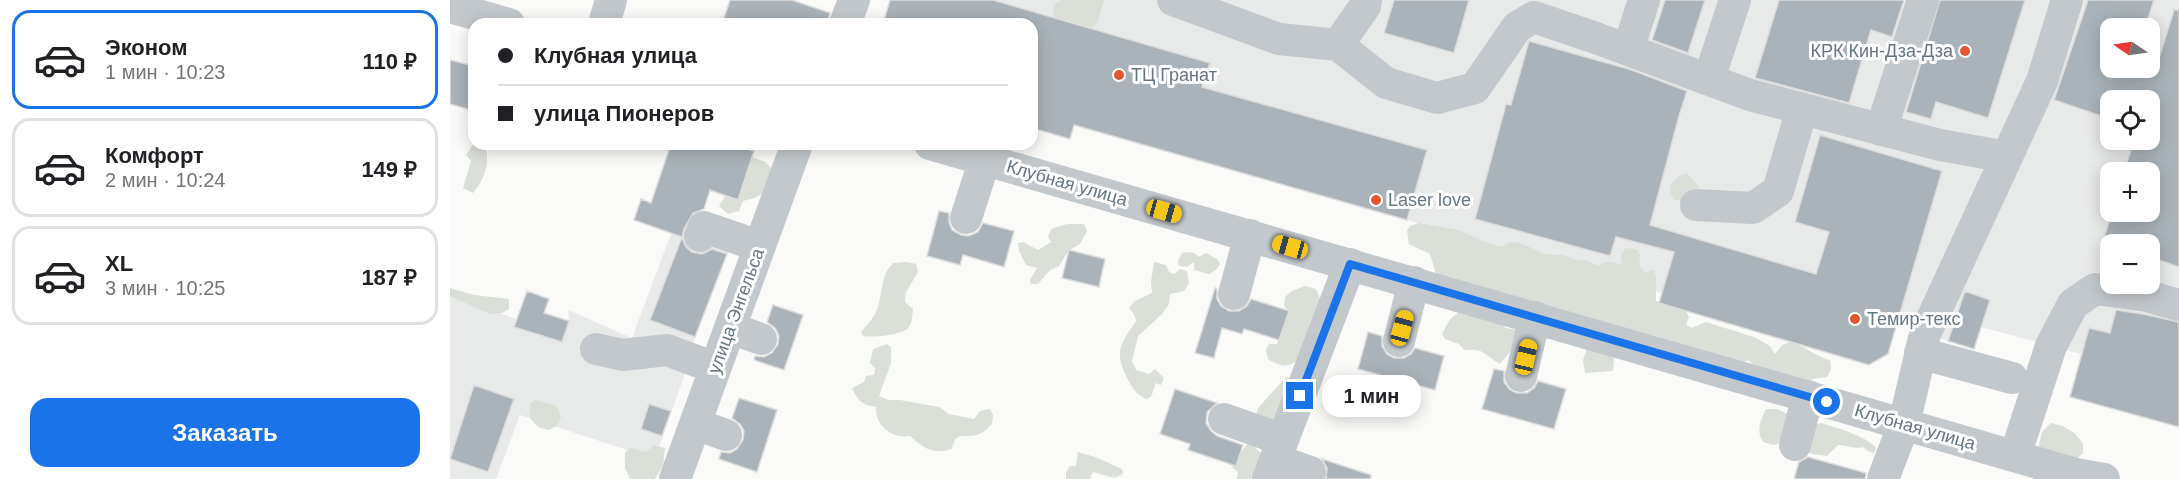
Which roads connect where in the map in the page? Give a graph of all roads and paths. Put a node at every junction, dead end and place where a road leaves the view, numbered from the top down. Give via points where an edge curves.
1 (611, 0) edge
2 (854, 0) edge
3 (1173, 0) edge
4 (1366, 0) edge
5 (1644, 0) edge
6 (1735, 0) edge
7 (1923, 0) edge
8 (2067, 0) edge
9 (450, 7) edge
10 (1536, 9) edge
11 (488, 18) edge
12 (606, 18) edge
13 (847, 18) edge
14 (1338, 45) junction
15 (1628, 50) junction
16 (1709, 80) junction
17 (1802, 109) junction
18 (1881, 130) junction
19 (787, 150) edge
20 (952, 150) edge
21 (2007, 157) junction
22 (985, 159) junction
23 (1696, 205) dead end
24 (966, 218) dead end
25 (700, 236) dead end
26 (1250, 236) junction
27 (759, 246) junction
28 (1350, 264) junction
29 (1414, 282) junction
30 (1234, 294) dead end
31 (2179, 305) edge
32 (1535, 317) junction
33 (730, 328) junction
34 (761, 339) dead end
35 (1399, 341) dead end
36 (596, 349) dead end
37 (1920, 352) junction
38 (715, 368) junction
39 (1521, 376) dead end
40 (2012, 378) dead end
41 (1808, 396) junction
42 (1224, 419) dead end
43 (1904, 424) junction
44 (683, 429) junction
45 (726, 435) dead end
46 (1795, 445) dead end
47 (2015, 456) junction
48 (1275, 460) edge
49 (1310, 472) dead end
50 (675, 479) edge
51 (1883, 479) edge
52 (2104, 479) edge

1 - 12 street
2 - 13 street
3 - 14 street via 1279,39
4 - 14 street
5 - 15 street
6 - 16 street
7 - 18 street
8 - 21 street via 2042,81
9 - 11 street
10 - 14 street via 1517,27 1475,88 1437,98 1386,83
10 - 15 street
15 - 16 street
16 - 17 street
17 - 18 street
17 - 23 street via 1778,191 1753,208
18 - 21 street
19 - 27 street, улица Энгельса
20 - 22 street, Клубная улица
21 - 37 street
22 - 24 street
22 - 26 street, Клубная улица
25 - 27 street via 704,227
26 - 28 street, Клубная улица
26 - 30 street
27 - 33 street, улица Энгельса
28 - 29 street, Клубная улица
28 - 48 street
29 - 32 street, Клубная улица
29 - 35 street
31 - 47 street via 2095,289 2073,304 2051,346
32 - 39 street
32 - 41 street, Клубная улица
33 - 34 street
33 - 38 street, улица Энгельса
36 - 38 street via 623,355 666,338
37 - 40 street
37 - 43 street
38 - 44 street, улица Энгельса
41 - 43 street, Клубная улица
41 - 46 street
42 - 48 street
43 - 47 street, Клубная улица
43 - 51 street
44 - 45 street
44 - 50 street, улица Энгельса
47 - 52 street, Клубная улица
48 - 49 street

